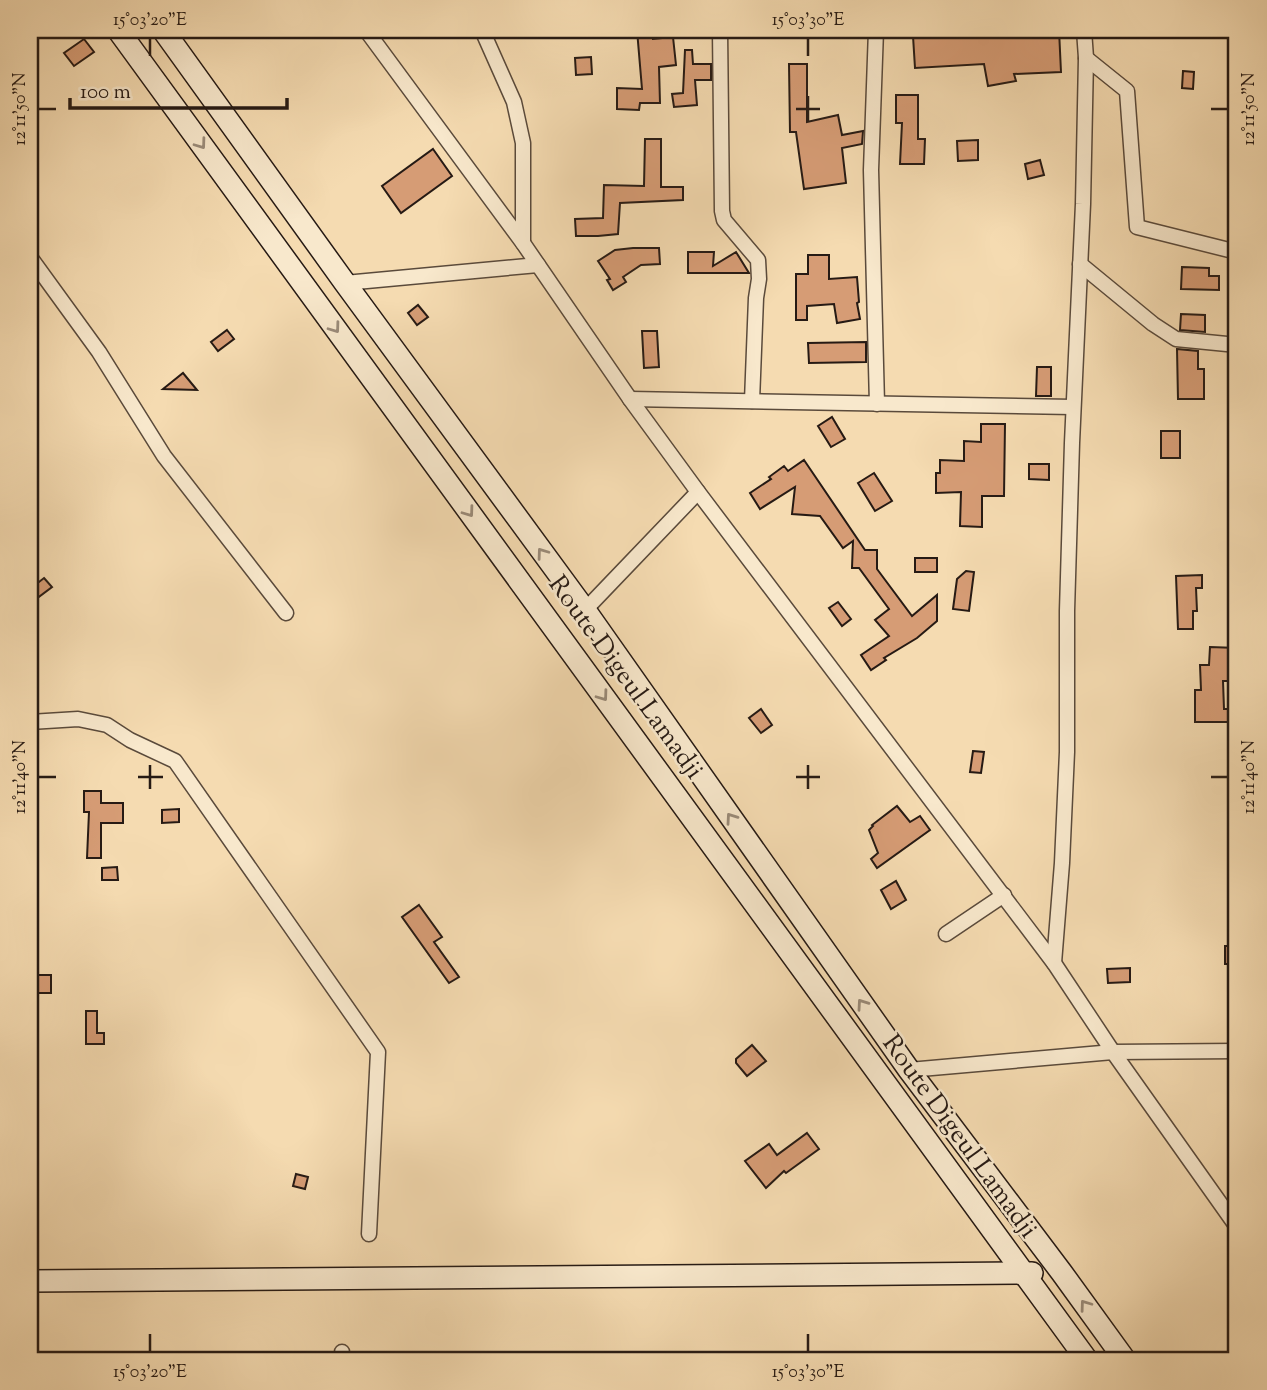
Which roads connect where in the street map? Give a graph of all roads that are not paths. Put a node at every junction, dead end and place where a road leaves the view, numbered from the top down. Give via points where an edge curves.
1 (118, 30) edge
2 (163, 30) edge
3 (366, 30) edge
4 (482, 30) edge
5 (720, 30) edge
6 (876, 30) edge
7 (1084, 30) edge
8 (1086, 58) junction
9 (523, 243) junction
10 (1237, 251) edge
11 (30, 257) edge
12 (1080, 264) junction
13 (538, 265) junction
14 (345, 283) junction
15 (1237, 345) edge
16 (629, 399) junction
17 (752, 401) junction
18 (877, 404) junction
19 (1073, 408) junction
20 (698, 492) junction
21 (584, 610) junction
22 (286, 613) dead end
23 (30, 722) edge
24 (1004, 895) junction
25 (946, 934) dead end
26 (1054, 962) junction
27 (1237, 1051) edge
28 (1113, 1052) junction
29 (909, 1070) junction
30 (1237, 1227) edge
31 (369, 1234) dead end
32 (1024, 1273) junction
33 (1062, 1273) junction
34 (30, 1282) edge
35 (1087, 1360) edge
36 (1125, 1360) edge

1 -> 32 main road, Route Digeul Lamadji
2 - 14 main road, Route Digeul Lamadji
3 - 9 street
4 - 9 street via 514,102 523,143
5 - 17 street via 722,211 724,220 758,260
6 - 18 street via 871,170
7 - 8 street
8 - 10 street via 1128,91 1137,227
8 - 12 street
9 - 13 street
11 - 22 street via 99,352 164,456
12 - 15 street via 1176,339
12 - 19 street
13 - 14 street
13 - 16 street
21 -> 14 main road, Route Digeul Lamadji
16 - 17 street
16 - 20 street
17 - 18 street
18 - 19 street
19 - 26 street via 1067,752
20 - 21 street
20 - 24 street
29 -> 21 main road, Route Digeul Lamadji
23 - 31 street via 78,719 107,725 175,761 378,1052
24 - 25 street
24 - 26 street
26 - 28 street
27 - 28 street
28 - 29 street
28 - 30 street
29 - 33 main road, Route Digeul Lamadji
32 - 33 main road
32 - 34 main road
32 - 35 main road, Route Digeul Lamadji
36 -> 33 main road, Route Digeul Lamadji

